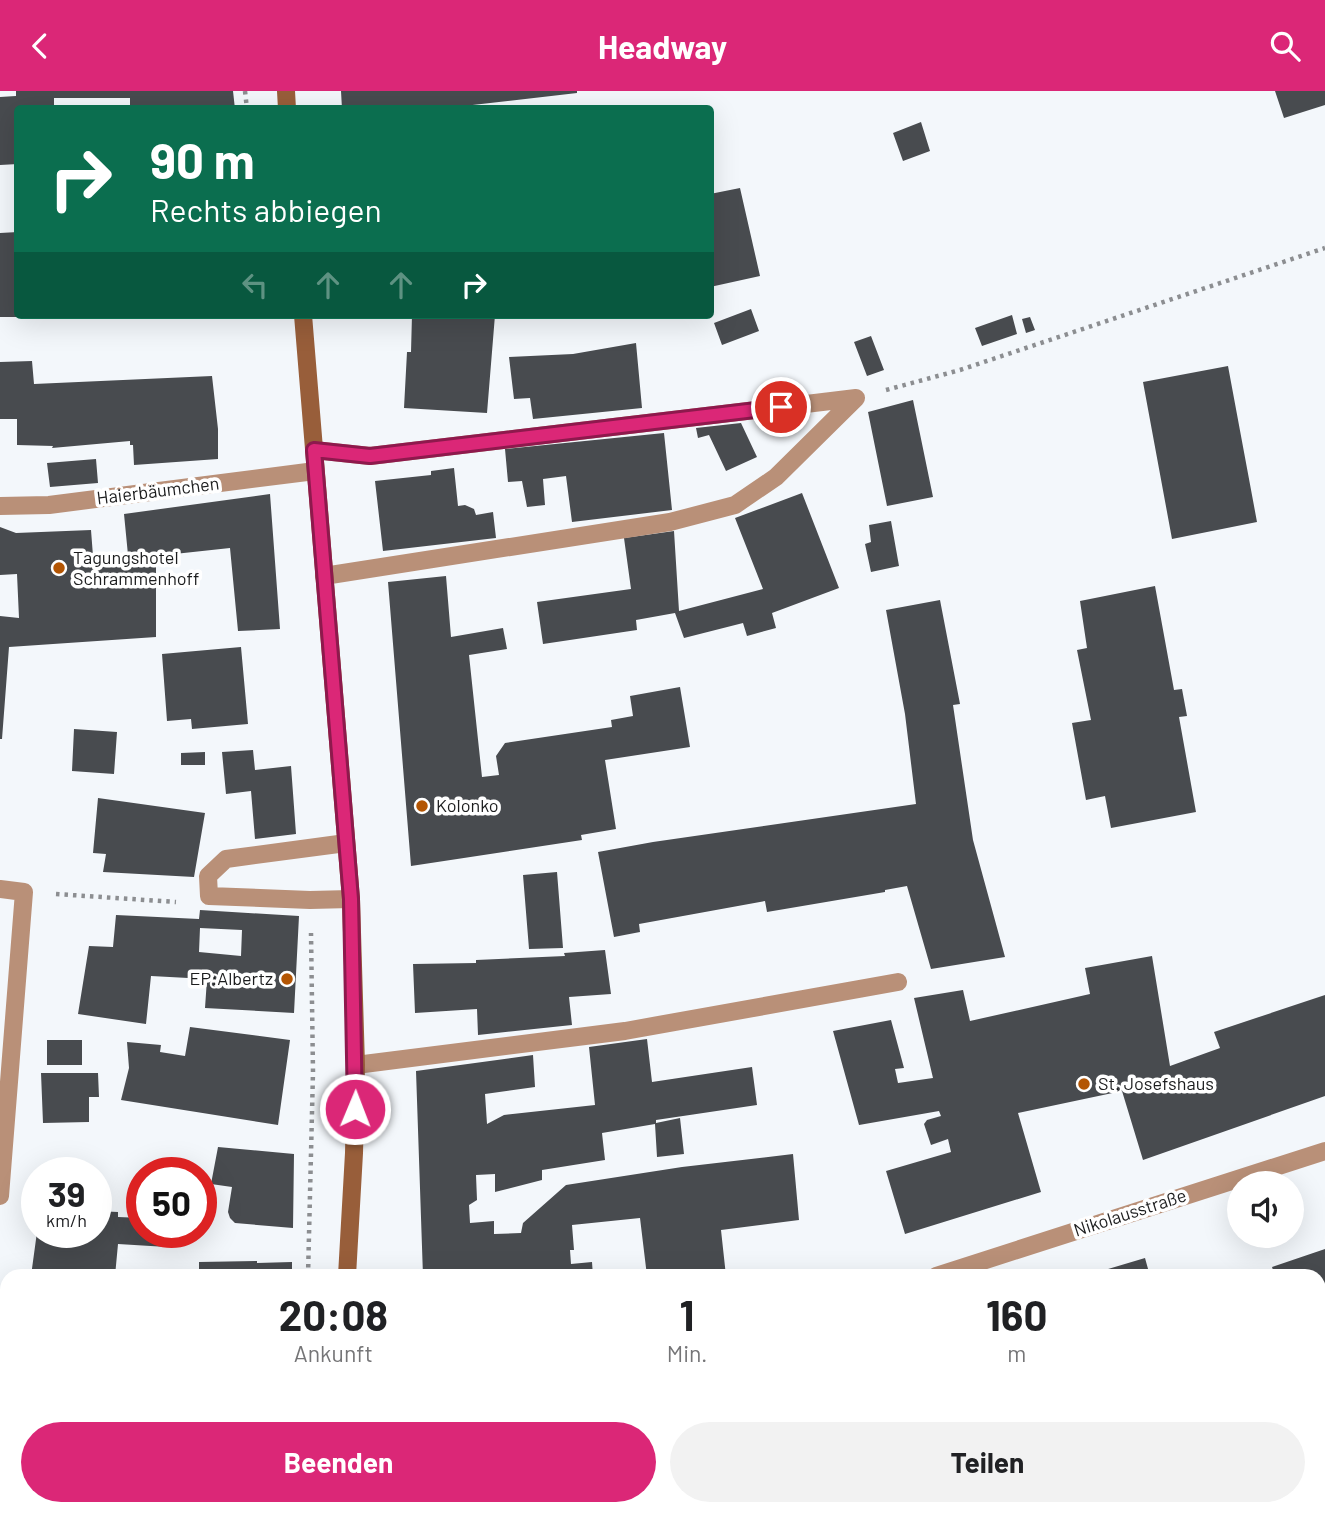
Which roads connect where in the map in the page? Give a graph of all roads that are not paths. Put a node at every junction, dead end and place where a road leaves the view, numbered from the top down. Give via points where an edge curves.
1 (303, 319) edge
2 (314, 450) junction
3 (315, 471) junction
4 (0, 506) edge
5 (324, 576) junction
6 (346, 843) junction
7 (0, 890) edge
8 (351, 899) junction
9 (898, 982) dead end
10 (356, 1065) junction
11 (1325, 1151) edge
12 (0, 1196) edge
13 (347, 1269) edge
14 (958, 1269) edge

1 - 2 main road
2 - 3 main road
2 - 5 street via 370,456 856,398 776,477 735,505 670,522
3 - 4 street, Haierbäumchen via 49,505
3 - 5 main road
5 - 6 main road
6 - 8 main road
6 - 8 street via 226,859 208,876 209,896
7 - 12 street via 24,891
8 - 10 main road
9 - 10 street via 625,1031
10 - 13 main road
11 - 14 street, Nikolausstraße

